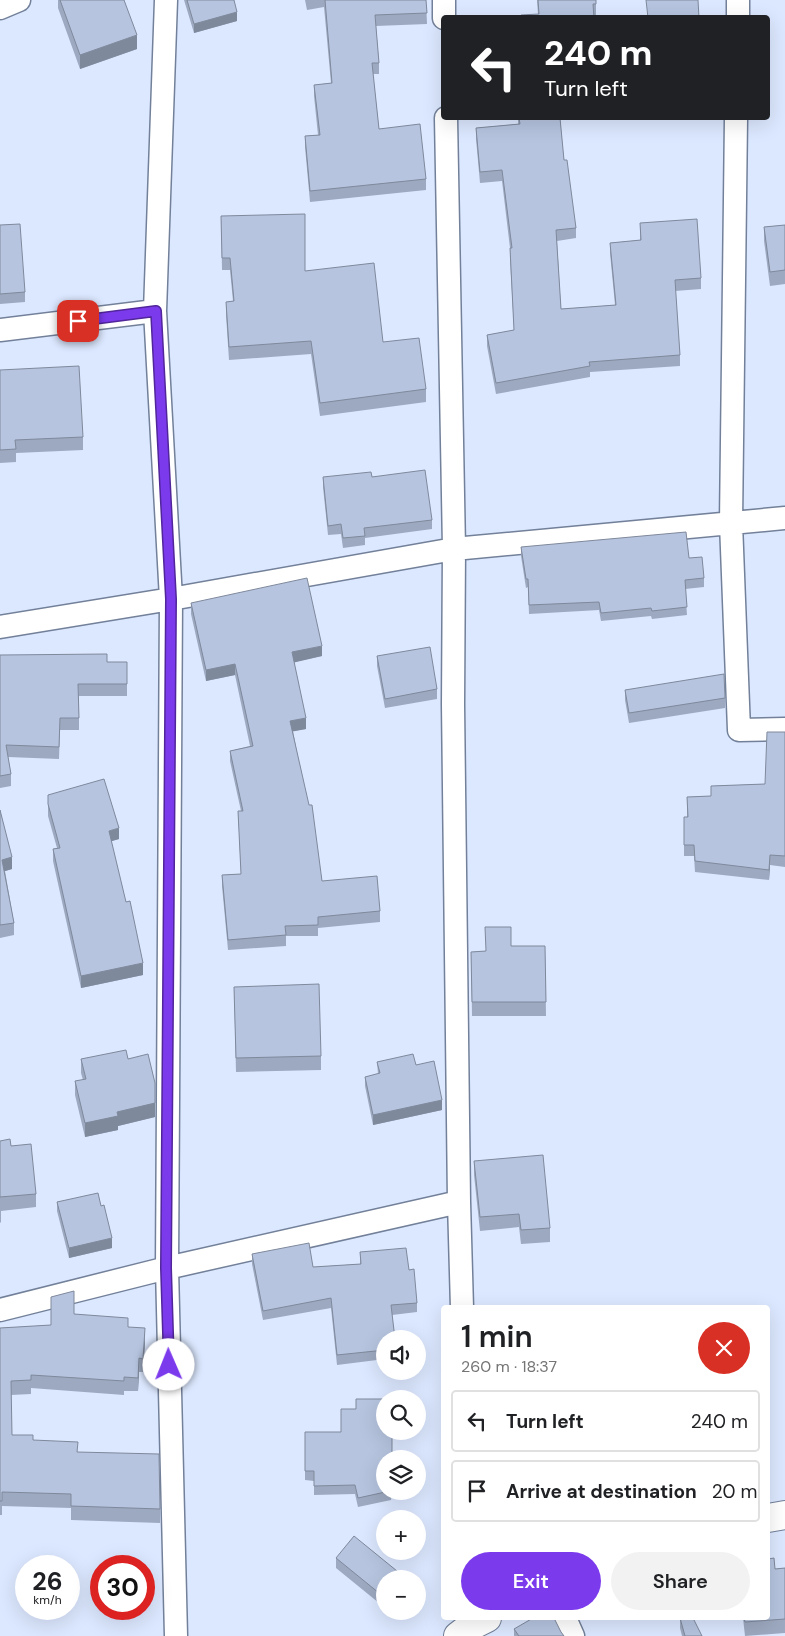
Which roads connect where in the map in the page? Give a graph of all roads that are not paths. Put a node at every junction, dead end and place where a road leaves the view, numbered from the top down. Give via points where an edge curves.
1 (19, 0) edge
2 (166, 0) edge
3 (444, 0) edge
4 (738, 0) edge
5 (0, 8) edge
6 (444, 15) edge
7 (738, 15) edge
8 (446, 120) edge
9 (736, 120) edge
10 (156, 311) junction
11 (0, 330) edge
12 (785, 518) edge
13 (731, 523) junction
14 (454, 549) junction
15 (171, 599) junction
16 (0, 628) edge
17 (785, 728) edge
18 (459, 1202) junction
19 (166, 1268) junction
20 (462, 1305) edge
21 (0, 1310) edge
22 (785, 1515) edge
23 (770, 1518) edge
24 (566, 1620) edge
25 (176, 1636) edge
26 (573, 1636) edge

1 - 5 street
2 - 10 street
3 - 6 street
4 - 7 street
8 - 14 street
9 - 13 street
10 - 11 street
10 - 15 street
12 - 13 street
13 - 14 street
13 - 17 street via 739,730
14 - 15 street
14 - 18 street
15 - 16 street
15 - 19 street
18 - 19 street
18 - 20 street
19 - 21 street
19 - 25 street
22 - 23 street
24 - 26 street

